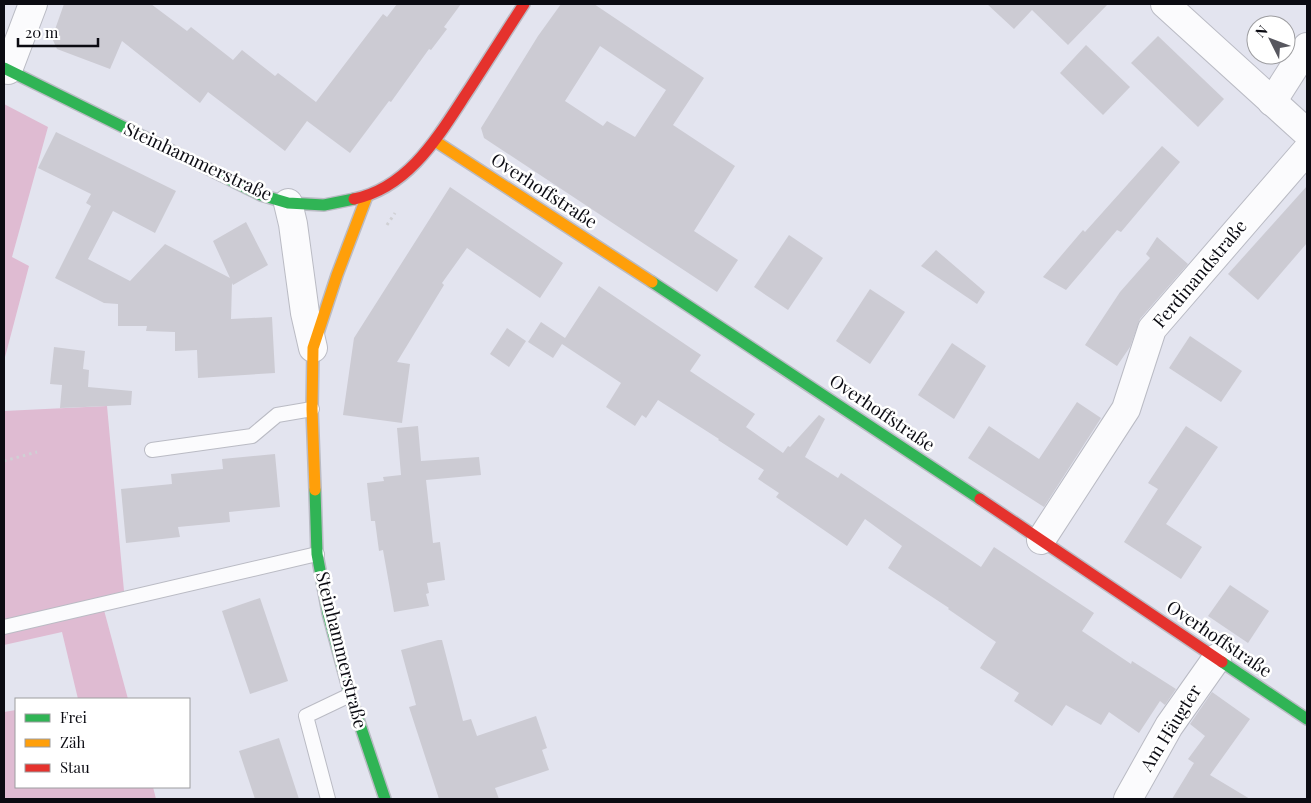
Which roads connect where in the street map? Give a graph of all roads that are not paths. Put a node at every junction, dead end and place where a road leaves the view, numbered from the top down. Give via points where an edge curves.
1 (33, 4) edge
2 (524, 4) edge
3 (1165, 4) edge
4 (1307, 47) edge
5 (6, 69) edge
6 (1272, 102) junction
7 (1307, 133) edge
8 (435, 141) junction
9 (1307, 150) edge
10 (367, 196) junction
11 (288, 203) junction
12 (313, 348) junction
13 (312, 409) junction
14 (152, 450) dead end
15 (1041, 540) junction
16 (318, 554) junction
17 (4, 627) edge
18 (1217, 658) junction
19 (350, 695) junction
20 (1307, 719) edge
21 (328, 799) edge
22 (385, 799) edge
23 (1128, 799) edge

1 - 5 street
2 - 8 street
3 - 6 street
4 - 6 street
5 - 11 street, Steinhammerstraße via 261,195
6 - 7 street
8 - 10 street via 412,167 388,186
8 - 15 street, Overhoffstraße
9 - 15 street, Ferdinandstraße via 1152,328 1126,410
10 - 11 street via 324,205
10 - 12 street, Steinhammerstraße via 336,275
11 - 12 street, Steinhammerstraße via 304,313
12 - 13 street, Steinhammerstraße
13 - 14 lane via 277,415 252,436
13 - 16 street, Steinhammerstraße
15 - 18 street, Overhoffstraße
16 - 17 lane
16 - 19 street, Steinhammerstraße via 328,614
18 - 20 street, Overhoffstraße
18 - 23 street, Am Häugter via 1169,726
19 - 21 lane via 306,716
19 - 22 street, Steinhammerstraße

